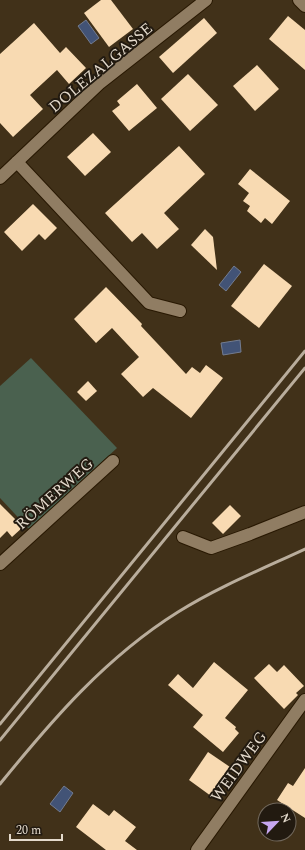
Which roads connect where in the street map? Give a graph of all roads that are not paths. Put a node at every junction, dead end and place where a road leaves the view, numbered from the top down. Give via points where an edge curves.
1 (206, 0) edge
2 (299, 0) edge
3 (305, 6) edge
4 (17, 162) junction
5 (0, 178) edge
6 (180, 311) dead end
7 (113, 461) dead end
8 (305, 512) edge
9 (183, 537) dead end
10 (0, 564) edge
11 (305, 700) edge
12 (197, 850) edge

1 - 4 street, DOLEZALGASSE via 100,83
2 - 3 street
4 - 5 street, DOLEZALGASSE
4 - 6 street via 149,303
7 - 10 street, RÖMERWEG
8 - 9 street via 211,548
11 - 12 street, WEIDWEG

